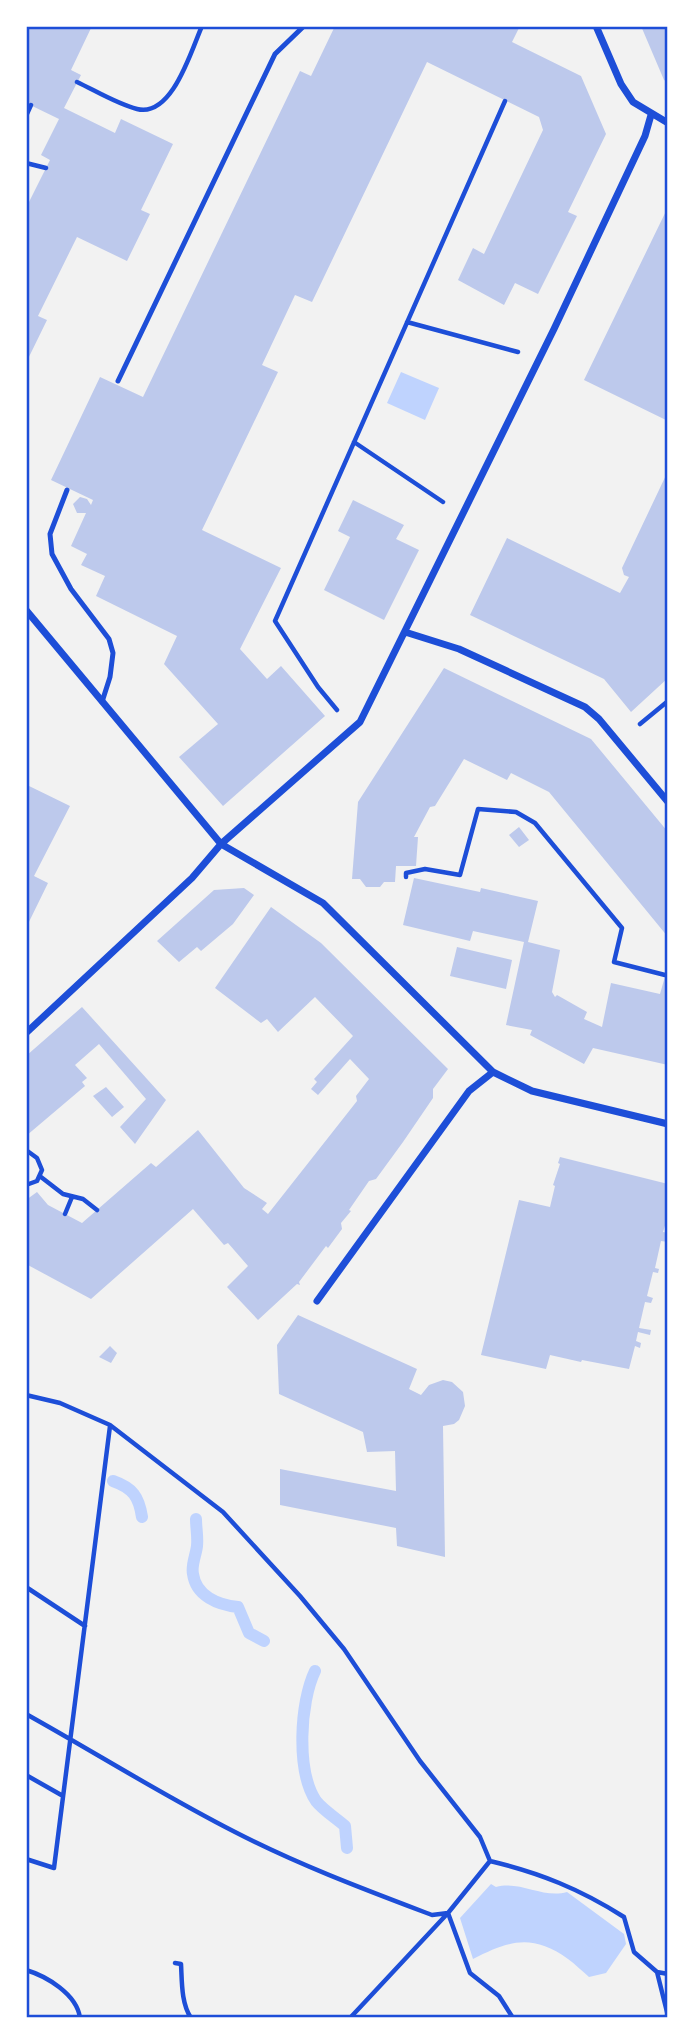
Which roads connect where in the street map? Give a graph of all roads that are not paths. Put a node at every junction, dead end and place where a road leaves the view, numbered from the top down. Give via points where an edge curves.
1 (304, 26) edge
2 (596, 26) edge
3 (651, 115) junction
4 (668, 123) edge
5 (118, 381) dead end
6 (67, 490) dead end
7 (26, 610) edge
8 (405, 632) junction
9 (102, 702) junction
10 (668, 802) edge
11 (220, 844) junction
12 (26, 1033) edge
13 (494, 1072) junction
14 (668, 1124) edge
15 (317, 1301) dead end

1 - 5 lane via 275,54
2 - 3 street via 621,84 633,102
3 - 4 street
3 - 8 street via 645,136
6 - 9 lane via 50,534 52,554 71,589 110,639 112,665
7 - 9 street
8 - 10 street via 459,649 585,707
8 - 11 street via 360,722
9 - 11 street
11 - 12 street via 192,878
11 - 13 street via 323,903
13 - 14 street via 547,1096
13 - 15 street via 469,1091

